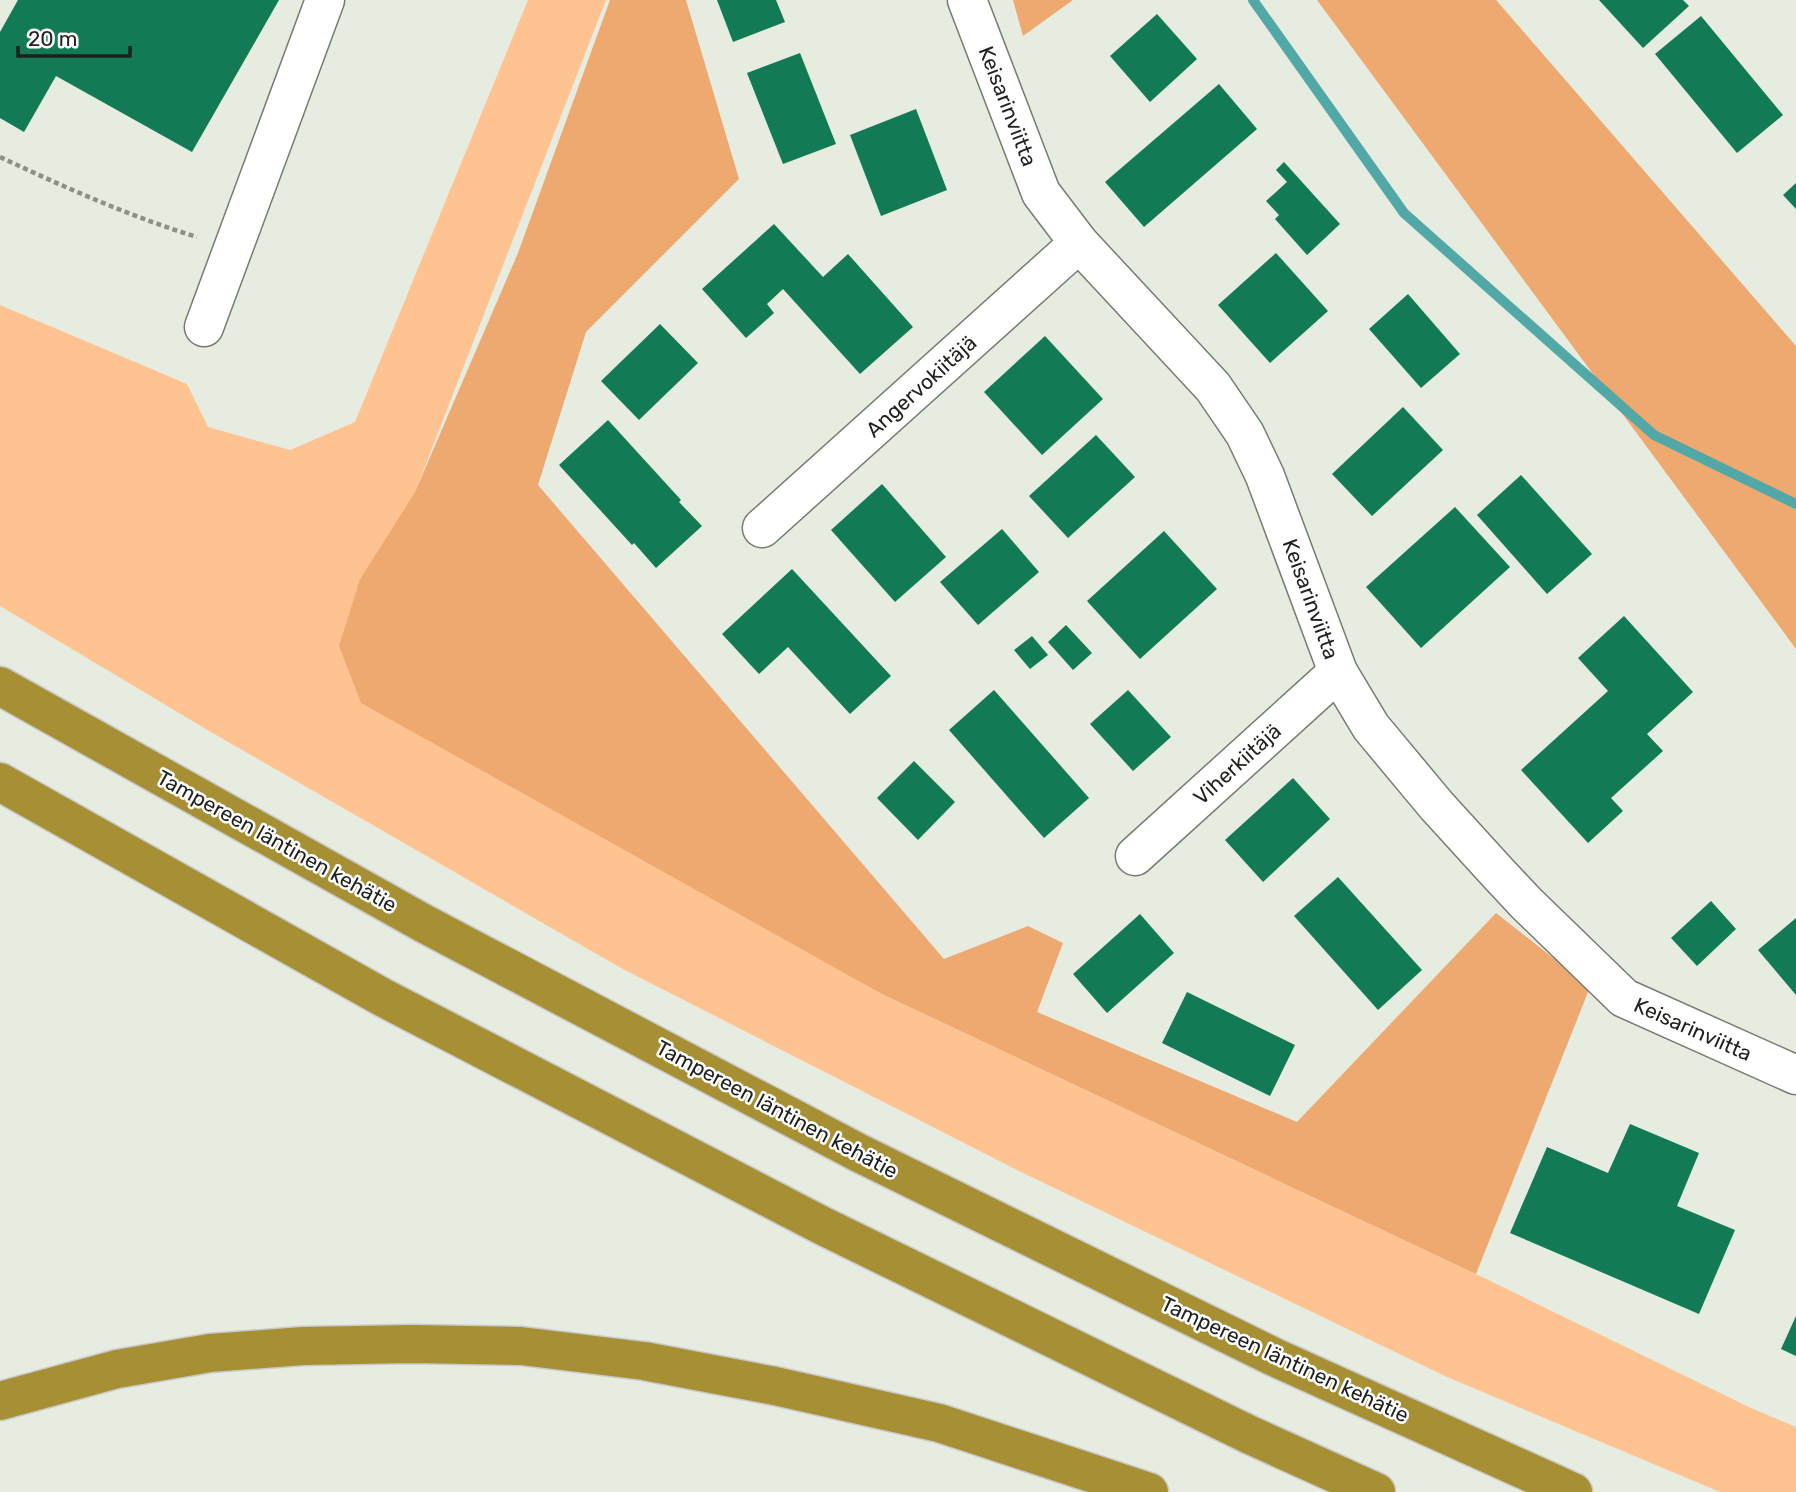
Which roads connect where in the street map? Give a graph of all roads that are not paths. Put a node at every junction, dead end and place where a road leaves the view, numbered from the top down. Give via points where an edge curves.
1 (325, 0) edge
2 (967, 0) edge
3 (1079, 243) junction
4 (204, 327) dead end
5 (762, 528) dead end
6 (1338, 672) junction
7 (0, 686) edge
8 (0, 782) edge
9 (1135, 856) dead end
10 (1796, 1075) edge
11 (0, 1401) edge
12 (1149, 1492) edge
13 (1376, 1492) edge
14 (1573, 1492) edge

1 - 4 street
2 - 3 street, Keisarinviitta via 1041,193
3 - 5 street, Angervokiitäjä
3 - 6 street, Keisarinviitta via 1213,387 1245,434 1265,475
6 - 9 street, Viherkiitäjä
6 - 10 street, Keisarinviitta via 1371,727 1436,805 1526,903 1623,998
7 - 14 highway, Tampereen läntinen kehätie via 423,923 859,1153 1274,1357
8 - 13 highway via 382,997 811,1220
11 - 12 highway via 117,1369 210,1353 303,1346 521,1346 644,1361 939,1423

